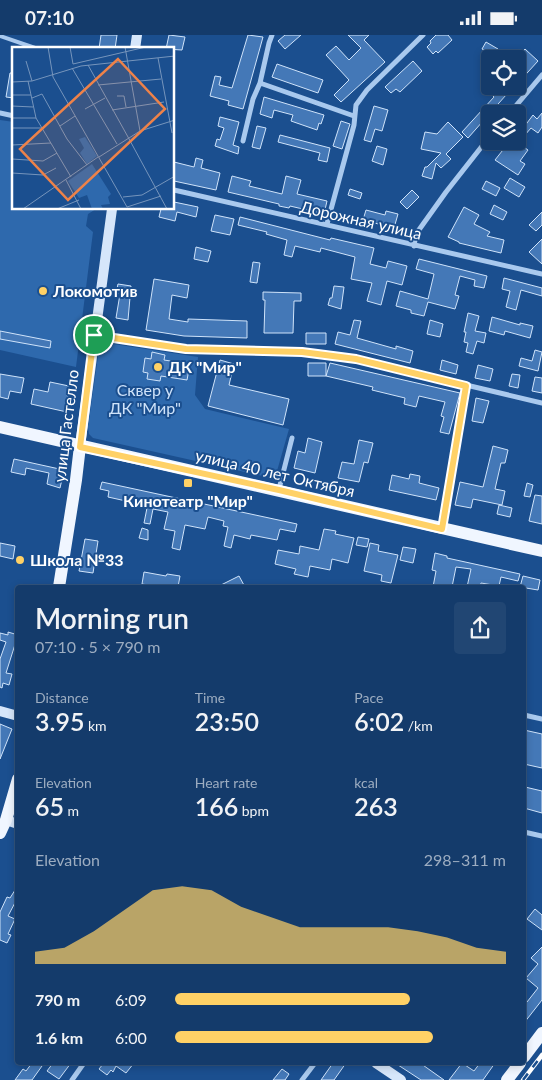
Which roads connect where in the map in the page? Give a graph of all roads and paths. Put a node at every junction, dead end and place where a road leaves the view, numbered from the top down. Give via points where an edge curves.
1 (272, 35) edge
2 (423, 35) edge
3 (3, 36) edge
4 (33, 47) edge
5 (542, 75) edge
6 (260, 83) junction
7 (517, 105) edge
8 (354, 116) junction
9 (243, 141) dead end
10 (481, 147) edge
11 (175, 190) edge
12 (112, 210) edge
13 (327, 224) junction
14 (414, 246) junction
15 (542, 273) edge
16 (94, 335) junction
17 (466, 386) junction
18 (542, 403) edge
19 (0, 427) edge
20 (292, 438) dead end
21 (80, 447) junction
22 (279, 490) junction
23 (442, 529) junction
24 (542, 551) edge
25 (59, 585) edge
26 (0, 711) edge
27 (15, 715) edge
28 (526, 715) edge
29 (542, 719) edge
30 (15, 790) edge
31 (5, 825) edge
32 (526, 832) edge
33 (542, 836) edge
34 (542, 1033) edge
35 (526, 1054) edge
36 (83, 1065) edge
37 (313, 1065) edge
38 (379, 1065) edge
39 (518, 1065) edge
40 (72, 1080) edge
41 (302, 1080) edge
42 (401, 1080) edge
43 (506, 1080) edge

1 - 6 street
2 - 8 street via 367,90 356,105
3 - 4 lane
5 - 7 street
6 - 8 street
6 - 9 street
8 - 13 street
10 - 14 street via 416,234
11 - 13 street, Дорожная улица
12 - 16 street, улица Гастелло
13 - 14 street, Дорожная улица
14 - 15 street, Дорожная улица
16 - 17 street via 186,349 302,352 356,359
16 - 21 street, улица Гастелло
17 - 18 street
17 - 23 street
19 - 21 main road, улица 40 лет Октября
20 - 22 street
21 - 22 main road, улица 40 лет Октября
21 - 25 main road, улица Гастелло
22 - 23 main road, улица 40 лет Октября
23 - 24 main road, улица 40 лет Октября
26 - 27 street
28 - 29 street
30 - 31 main road
32 - 33 street
34 - 35 main road
36 - 40 street
37 - 41 street
38 - 42 street
39 - 43 main road

